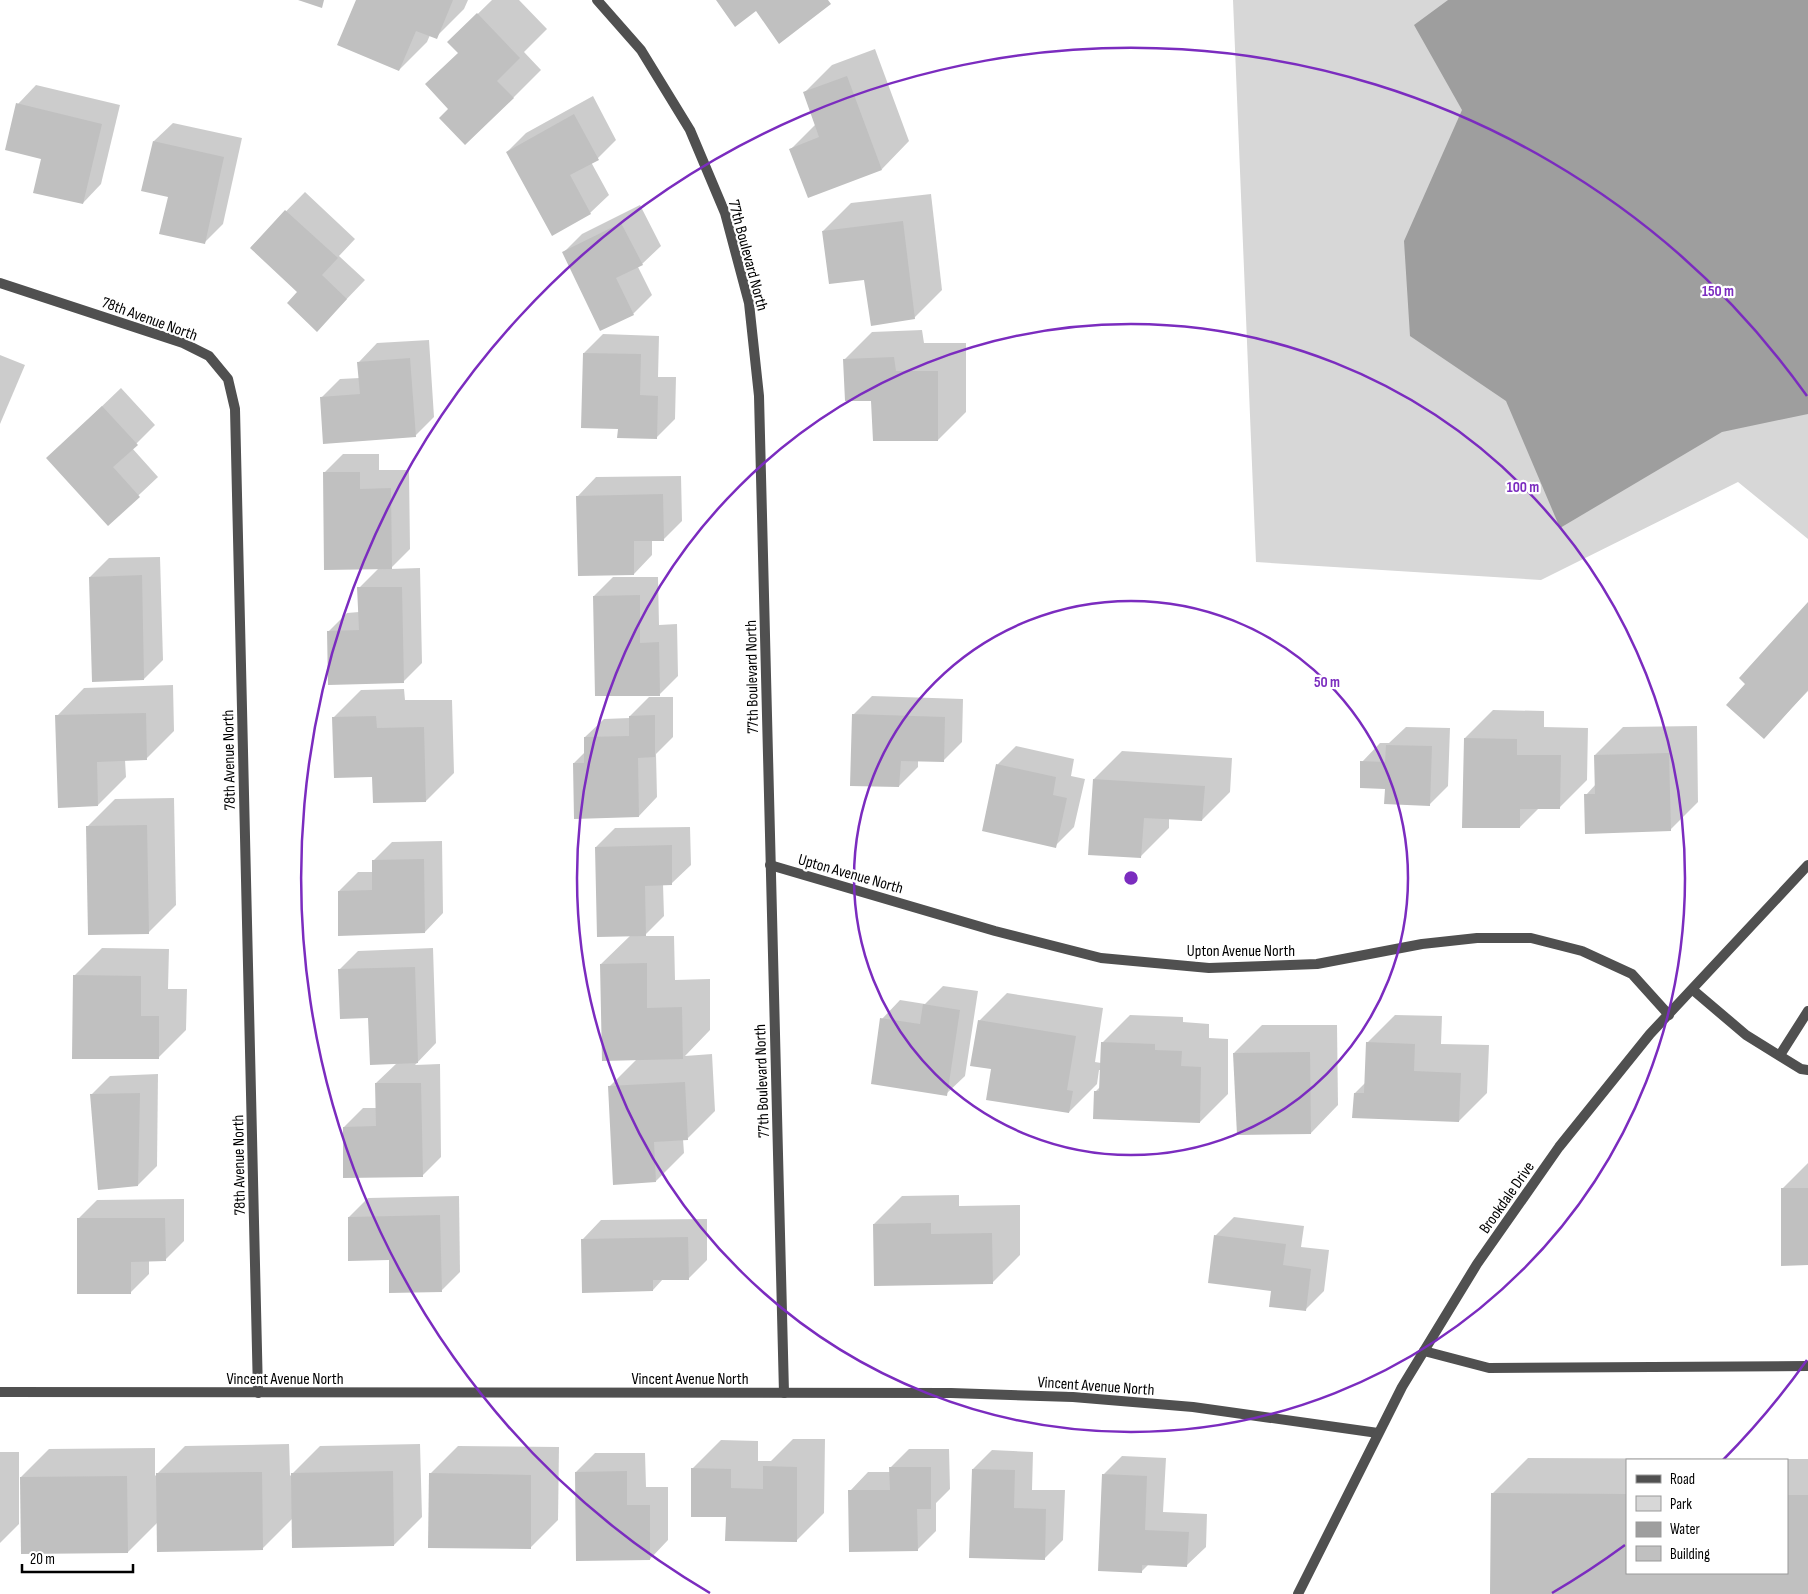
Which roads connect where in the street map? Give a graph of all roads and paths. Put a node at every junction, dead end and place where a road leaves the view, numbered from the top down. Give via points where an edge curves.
1 (597, 0) edge
2 (0, 283) edge
3 (770, 865) junction
4 (1808, 865) edge
5 (1692, 990) junction
6 (1808, 1011) edge
7 (1669, 1014) junction
8 (1780, 1056) junction
9 (1808, 1070) edge
10 (1424, 1350) junction
11 (1808, 1366) edge
12 (0, 1392) edge
13 (258, 1393) junction
14 (784, 1393) junction
15 (1378, 1433) junction
16 (1298, 1594) edge

1 - 3 street, 77th Boulevard North via 641,50 690,130 725,213 749,303 758,396
2 - 13 street, 78th Avenue North via 183,342 209,356 228,379 230,387 235,409
3 - 7 street, Upton Avenue North via 995,931 1101,958 1209,968 1317,964 1422,944 1477,938 1531,938 1582,951 1632,974
3 - 14 street, 77th Boulevard North
4 - 5 street, Brookdale Drive
5 - 7 street, Brookdale Drive
5 - 8 street via 1746,1036
6 - 8 street
7 - 10 street, Brookdale Drive via 1559,1148 1477,1264
8 - 9 street
10 - 11 street via 1489,1368
10 - 15 street, Brookdale Drive
12 - 13 street, Vincent Avenue North
13 - 14 street, Vincent Avenue North
14 - 15 street, Vincent Avenue North via 1073,1397 1193,1407
15 - 16 street, Brookdale Drive

